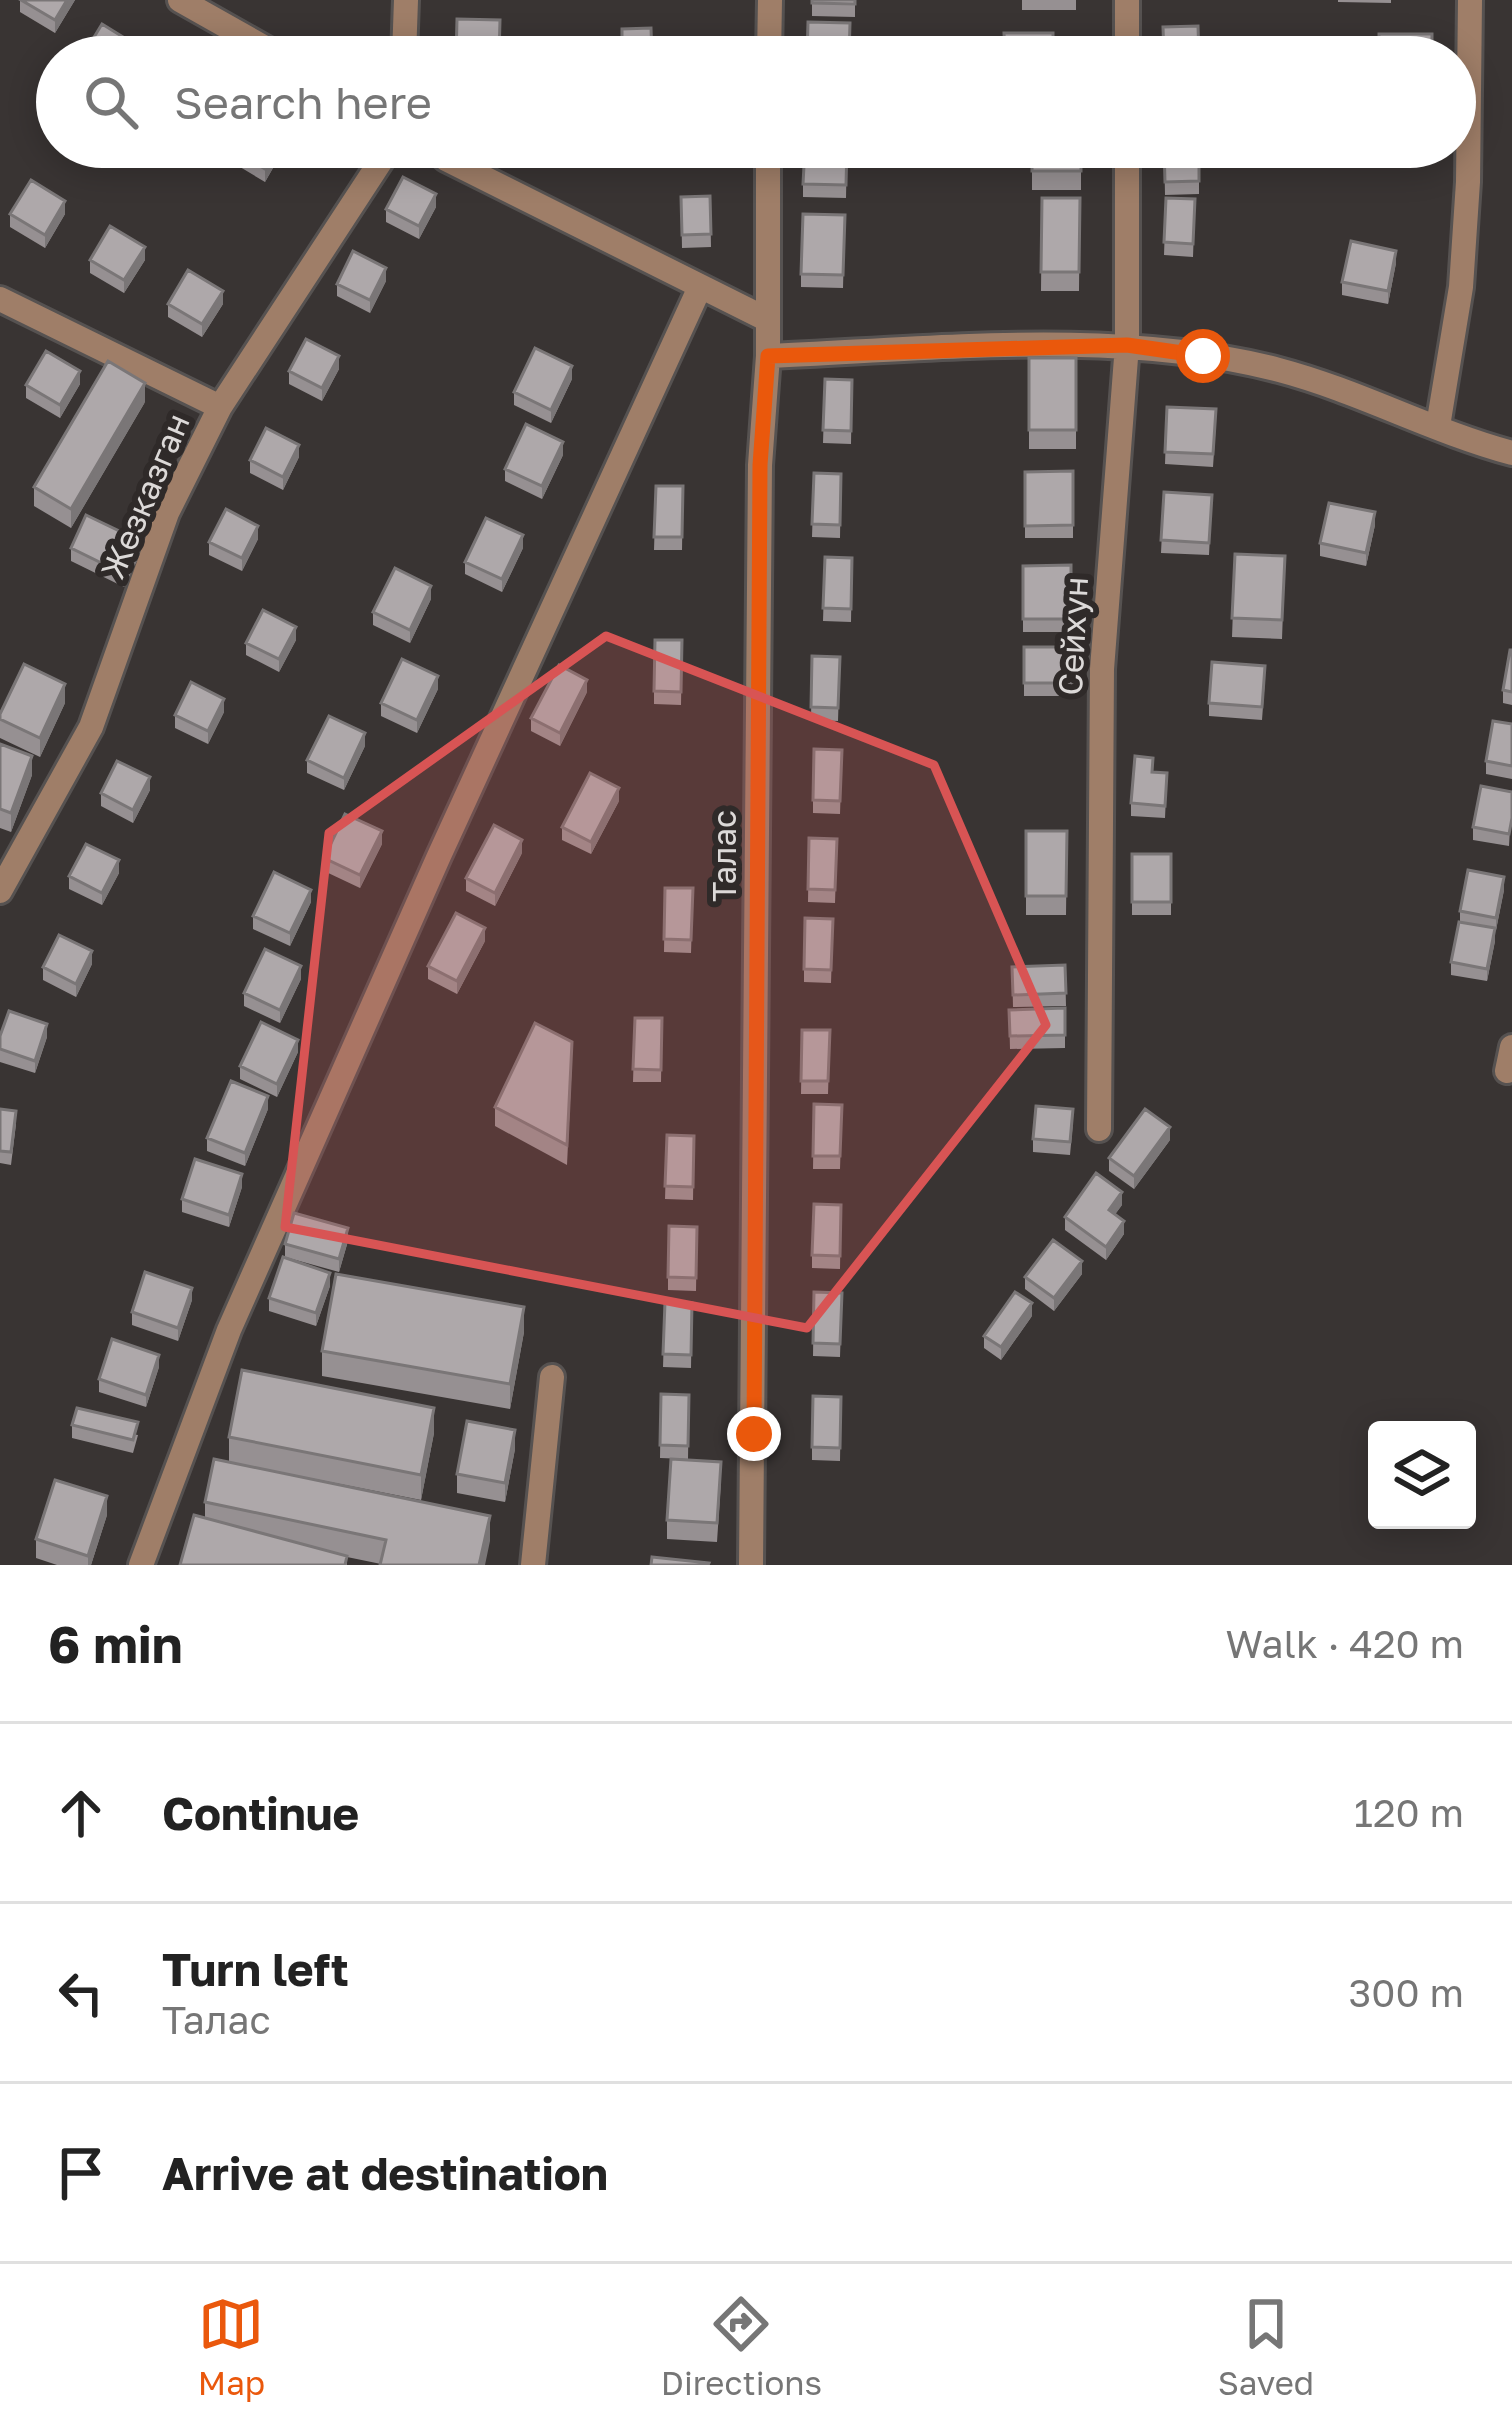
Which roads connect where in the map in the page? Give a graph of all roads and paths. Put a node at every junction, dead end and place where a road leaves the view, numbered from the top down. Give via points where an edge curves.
1 (180, 0) edge
2 (406, 0) edge
3 (770, 0) edge
4 (1127, 0) edge
5 (1470, 0) edge
6 (243, 36) edge
7 (405, 36) edge
8 (769, 36) edge
9 (1127, 36) edge
10 (1470, 36) edge
11 (376, 168) edge
12 (464, 168) edge
13 (768, 168) edge
14 (1127, 168) edge
15 (1468, 168) edge
16 (700, 286) junction
17 (0, 299) edge
18 (766, 319) junction
19 (1127, 345) junction
20 (768, 356) junction
21 (220, 407) junction
22 (1438, 426) junction
23 (1512, 453) edge
24 (0, 891) edge
25 (1099, 1130) dead end
26 (552, 1377) dead end
27 (141, 1565) edge
28 (532, 1565) edge
29 (751, 1565) edge

1 - 6 street
2 - 7 street
3 - 8 street
4 - 9 street
5 - 10 street
11 - 21 street, Жезказган
12 - 16 street
13 - 18 street, Талас
14 - 19 street, Сейхун
15 - 22 street
16 - 18 street
16 - 27 street via 229,1330
17 - 21 street
18 - 20 street, Талас
19 - 20 street
19 - 22 street via 1276,369
19 - 25 street, Сейхун via 1102,669
20 - 29 street, Талас via 760,465
21 - 24 street, Жезказган via 167,513 91,727
22 - 23 street
26 - 28 street

